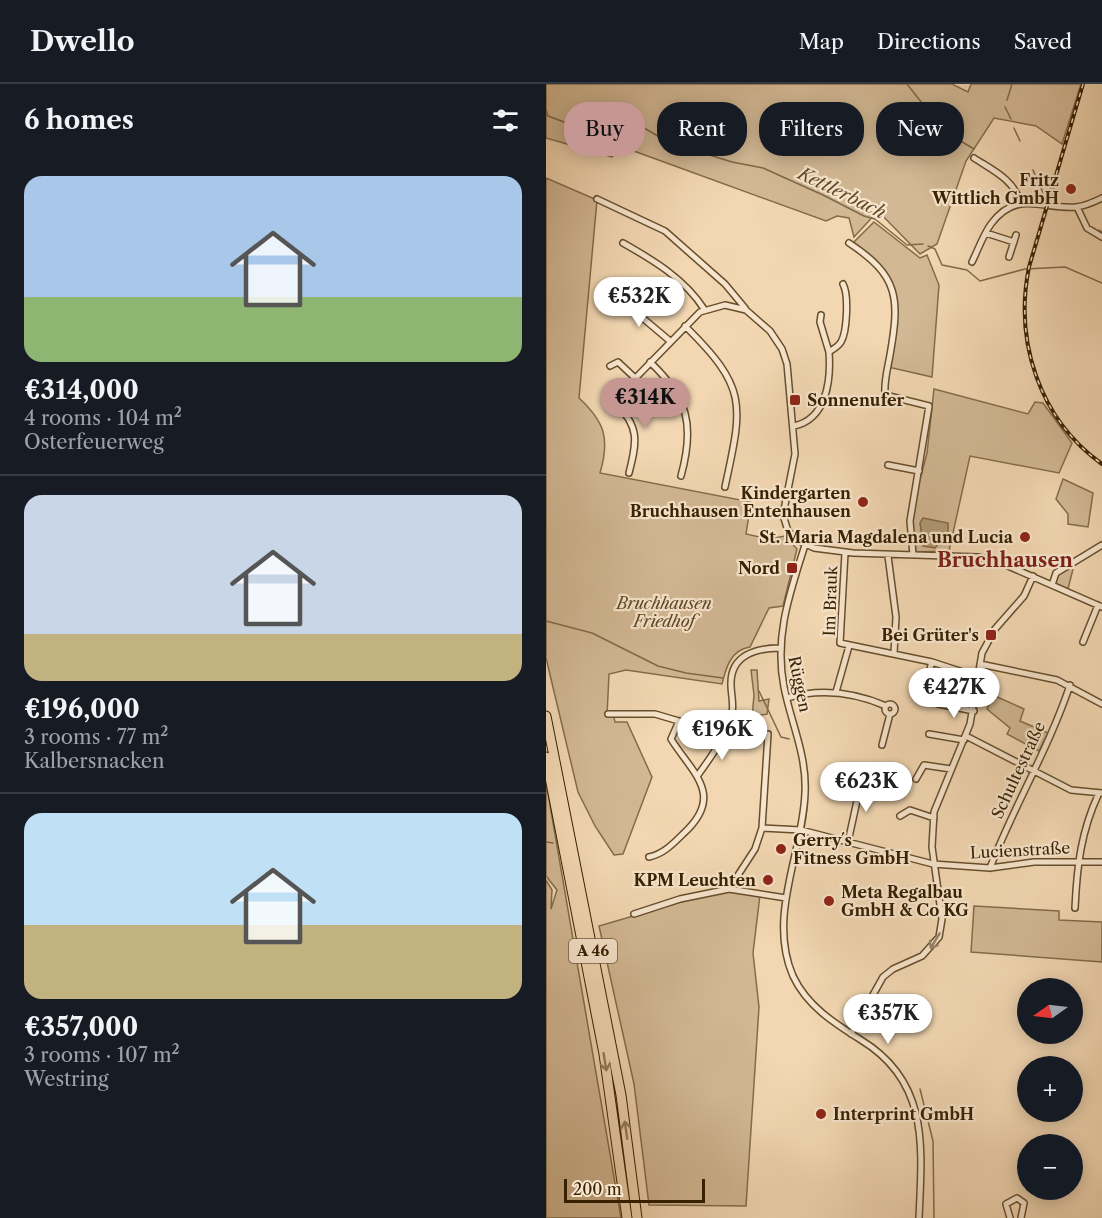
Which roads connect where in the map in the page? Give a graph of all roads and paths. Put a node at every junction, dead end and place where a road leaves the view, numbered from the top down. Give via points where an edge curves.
1 (974, 158) dead end
2 (1102, 198) edge
3 (597, 199) dead end
4 (1021, 203) junction
5 (1077, 207) junction
6 (986, 233) junction
7 (1016, 235) dead end
8 (1102, 237) edge
9 (1014, 242) junction
10 (623, 243) dead end
11 (849, 243) dead end
12 (1009, 257) dead end
13 (972, 262) dead end
14 (843, 284) dead end
15 (620, 299) dead end
16 (704, 309) junction
17 (746, 310) junction
18 (821, 315) dead end
19 (685, 326) junction
20 (670, 340) junction
21 (829, 352) junction
22 (650, 362) junction
23 (610, 366) dead end
24 (633, 380) junction
25 (794, 426) junction
26 (888, 465) dead end
27 (920, 471) junction
28 (629, 472) dead end
29 (681, 476) dead end
30 (725, 487) dead end
31 (805, 545) junction
32 (1102, 545) edge
33 (845, 553) junction
34 (913, 555) junction
35 (888, 556) junction
36 (1033, 576) junction
37 (1052, 585) junction
38 (1100, 606) edge
39 (1083, 642) dead end
40 (849, 646) junction
41 (780, 648) junction
42 (894, 653) junction
43 (932, 662) junction
44 (980, 664) junction
45 (978, 677) junction
46 (927, 678) dead end
47 (1070, 685) junction
48 (836, 692) junction
49 (787, 698) junction
50 (938, 704) dead end
51 (1102, 704) edge
52 (974, 711) junction
53 (608, 714) dead end
54 (546, 716) edge
55 (679, 721) junction
56 (723, 734) junction
57 (768, 734) dead end
58 (929, 734) dead end
59 (965, 738) junction
60 (882, 745) dead end
61 (546, 757) edge
62 (951, 769) junction
63 (1034, 771) junction
64 (698, 775) junction
65 (845, 775) dead end
66 (862, 778) junction
67 (916, 779) dead end
68 (888, 785) dead end
69 (1100, 793) edge
70 (900, 816) dead end
71 (934, 818) junction
72 (762, 828) junction
73 (801, 830) junction
74 (848, 842) junction
75 (649, 857) dead end
76 (1077, 861) junction
77 (1102, 862) edge
78 (933, 864) junction
79 (990, 868) junction
80 (729, 889) junction
81 (786, 898) junction
82 (1075, 908) dead end
83 (634, 914) dead end
84 (851, 1034) junction
85 (629, 1188) junction
86 (627, 1218) edge
87 (637, 1218) edge
88 (919, 1218) edge
89 (1010, 1218) edge
90 (1021, 1218) edge

1 - 4 street via 1007,178
2 - 5 street
3 - 17 street via 665,231 725,284
4 - 5 street
4 - 6 street via 1002,212
5 - 8 street via 1087,228
6 - 9 street
6 - 13 street
7 - 9 street
9 - 12 street
10 - 16 street via 668,272 692,292
11 - 27 street via 877,264 891,287 895,322 885,393 929,406
14 - 21 street via 847,294 843,336
15 - 20 street
16 - 17 street via 725,305
16 - 19 street
17 - 25 street via 776,339 786,360
18 - 21 street
19 - 20 street
19 - 30 street via 722,367 737,401 737,429
20 - 22 street
21 - 25 street via 828,385 821,406 811,419
22 - 24 street
22 - 29 street via 673,386 687,416 689,441
23 - 24 street via 618,362
24 - 28 street via 614,400 635,434
25 - 31 street via 794,465 783,515 790,534
26 - 27 street
27 - 34 street via 910,521
31 - 33 street
31 - 41 street, Rüggen via 783,616
32 - 37 street via 1056,573
33 - 35 street
33 - 40 street, Im Brauk via 839,640
34 - 35 street
34 - 36 street via 978,557
35 - 42 street via 896,617
36 - 37 street
36 - 44 street via 1018,605 991,635
37 - 38 street
38 - 39 street
40 - 42 street, Im Brauk
40 - 48 street, Im Brauk
41 - 49 street, Rüggen
41 - 56 street via 753,651 736,665 731,679 732,711
42 - 43 street, Im Brauk
43 - 45 street, Im Brauk
43 - 46 street
44 - 45 street
44 - 47 street
45 - 52 street
47 - 51 street
47 - 63 street, Schultestraße
48 - 49 street via 813,691
48 - 60 street via 894,707
49 - 73 street, Rüggen via 804,766
50 - 52 street
52 - 59 street
53 - 55 street via 653,713
85 -> 54 highway, A 46 via 621,1095
55 - 56 street
55 - 64 street via 670,739
56 - 64 street
57 - 72 street
58 - 59 street
59 - 62 street
59 - 63 street
61 -> 85 highway, A 46
62 - 67 street via 924,765
62 - 71 street
63 - 69 street via 1071,790
63 - 79 street, Schultestraße via 1008,821
64 - 75 street via 702,802 695,822 661,853
65 - 66 street
66 - 68 street
66 - 74 street
69 - 76 street via 1084,829
70 - 71 street via 910,810
71 - 78 street
72 - 73 street, Lucienstraße
72 - 80 street via 755,849
73 - 74 street, Lucienstraße
73 - 81 street, Rüggen
74 - 78 street, Lucienstraße
76 - 77 street, Lucienstraße
76 - 79 street, Lucienstraße
76 - 82 street
78 - 79 street, Lucienstraße
78 -> 84 street via 942,919 937,941 922,956 883,977
80 - 81 street
80 - 83 street
81 - 84 street, Rüggen via 785,946 794,976 815,1007
84 - 88 street, Rüggen via 886,1058 911,1096 921,1140
85 - 86 highway, A 46
85 - 87 highway, A 46
89 - 90 street via 1006,1204 1017,1198 1024,1203

